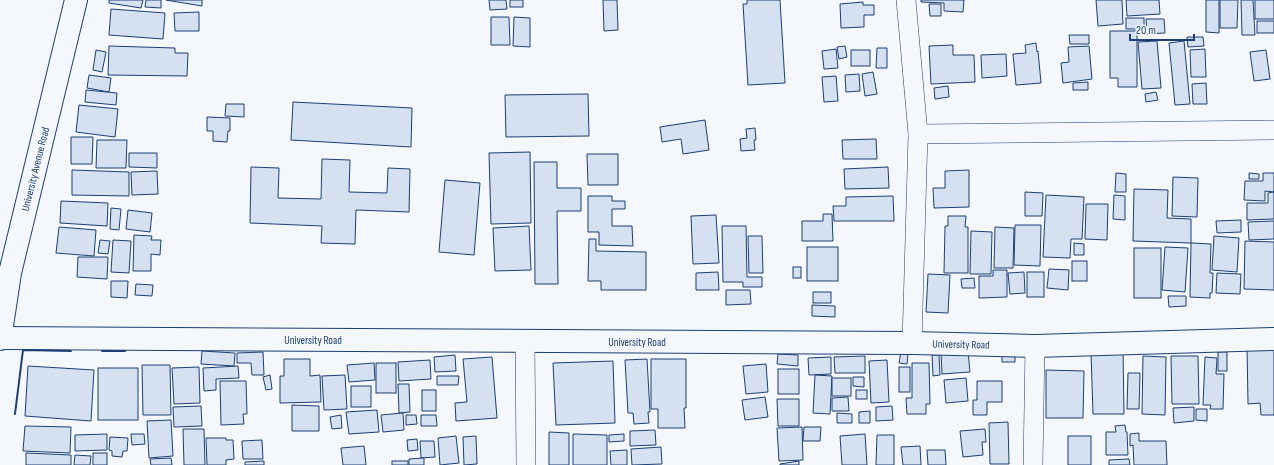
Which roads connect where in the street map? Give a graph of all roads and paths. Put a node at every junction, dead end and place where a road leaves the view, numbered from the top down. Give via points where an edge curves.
1 (76, 0) edge
2 (906, 0) edge
3 (1274, 130) edge
4 (918, 134) junction
5 (0, 338) edge
6 (1274, 339) edge
7 (526, 341) junction
8 (912, 343) junction
9 (1035, 346) junction
10 (526, 465) edge
11 (1033, 465) edge

1 - 5 street, University Avenue Road via 10,273
2 - 4 street
3 - 4 street
4 - 8 street
5 - 7 street, University Road
6 - 9 street, University Road
7 - 8 street, University Road
7 - 10 street
8 - 9 street, University Road
9 - 11 street

